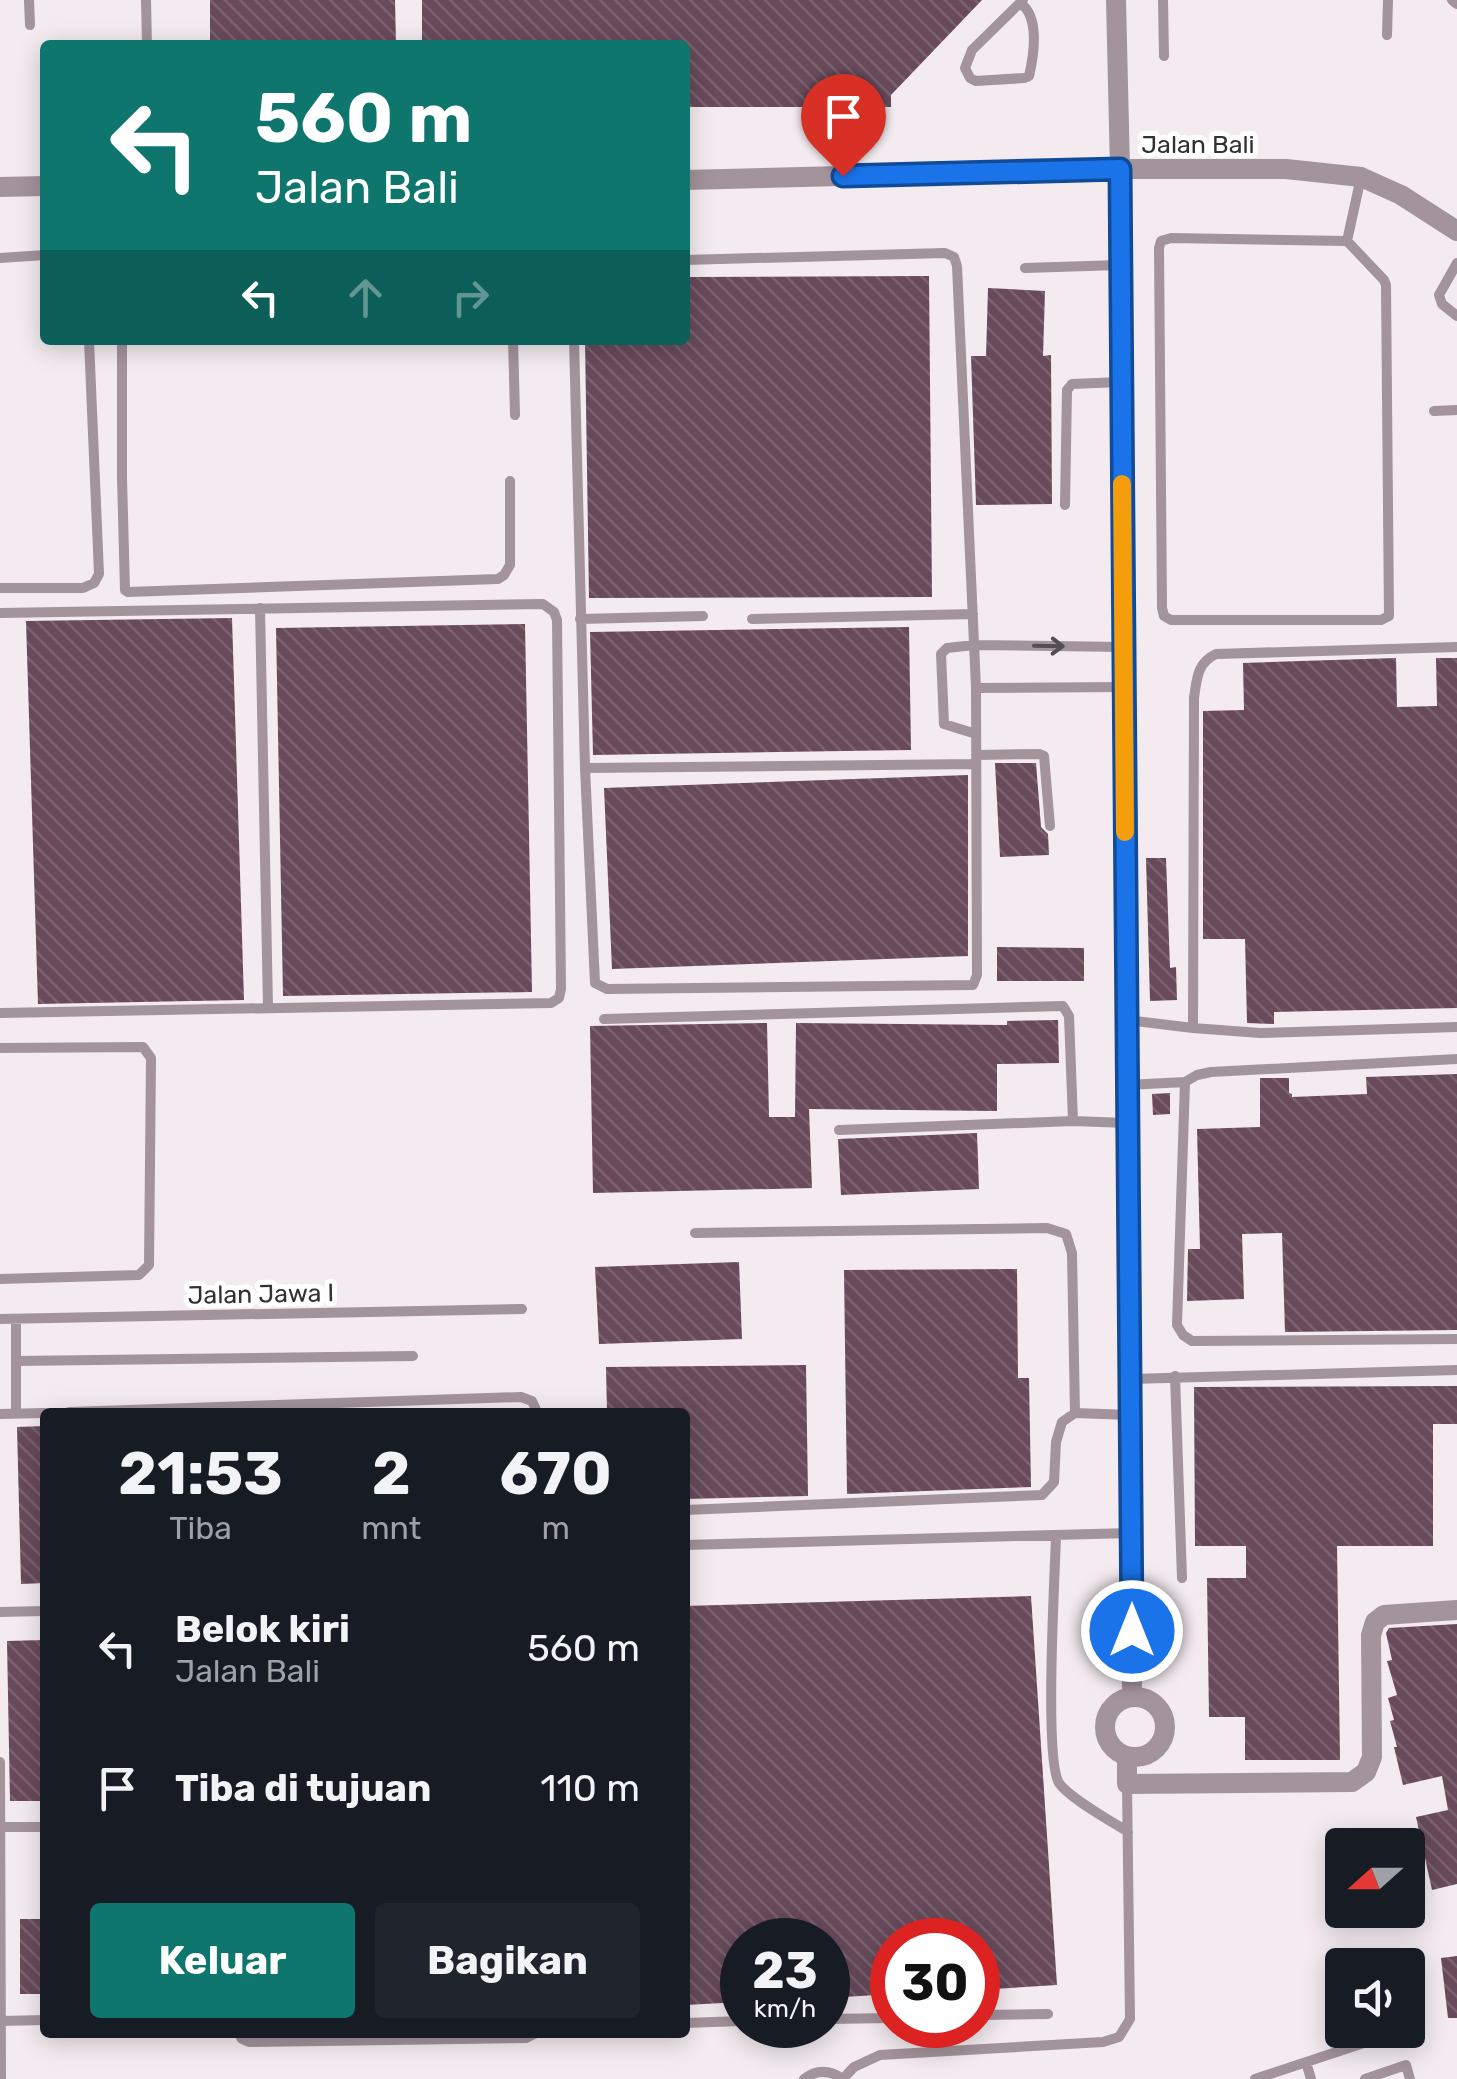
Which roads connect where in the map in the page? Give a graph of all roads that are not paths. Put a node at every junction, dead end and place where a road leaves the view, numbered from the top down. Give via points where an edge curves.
1 (29, 0) edge
2 (146, 0) edge
3 (1116, 0) edge
4 (1162, 0) edge
5 (1388, 0) edge
6 (1021, 2) edge
7 (30, 24) dead end
8 (1388, 35) dead end
9 (147, 40) edge
10 (1164, 56) dead end
11 (1120, 169) junction
12 (690, 180) edge
13 (0, 186) edge
14 (40, 186) edge
15 (1359, 187) junction
16 (1452, 222) edge
17 (1349, 236) junction
18 (40, 255) edge
19 (0, 258) edge
20 (690, 260) edge
21 (1457, 263) edge
22 (1120, 265) junction
23 (1025, 268) dead end
24 (1457, 316) edge
25 (88, 345) edge
26 (122, 345) edge
27 (512, 345) edge
28 (574, 345) edge
29 (1121, 382) junction
30 (1457, 410) edge
31 (1434, 411) dead end
32 (514, 415) dead end
33 (510, 481) dead end
34 (1066, 504) dead end
35 (0, 588) edge
36 (260, 608) junction
37 (0, 613) edge
38 (973, 614) junction
39 (703, 616) dead end
40 (580, 618) junction
41 (752, 619) dead end
42 (974, 645) junction
43 (1124, 647) junction
44 (1457, 647) edge
45 (1124, 687) junction
46 (976, 688) junction
47 (976, 734) junction
48 (976, 760) junction
49 (584, 768) junction
50 (1050, 826) dead end
51 (268, 1007) junction
52 (0, 1013) edge
53 (604, 1019) dead end
54 (1126, 1020) junction
55 (1457, 1027) edge
56 (1194, 1028) junction
57 (0, 1048) edge
58 (1457, 1060) edge
59 (1185, 1082) junction
60 (1127, 1085) junction
61 (1073, 1121) junction
62 (1128, 1123) junction
63 (839, 1130) dead end
64 (695, 1233) dead end
65 (0, 1279) edge
66 (522, 1309) dead end
67 (0, 1319) edge
68 (16, 1319) junction
69 (1457, 1339) edge
70 (414, 1356) dead end
71 (16, 1361) junction
72 (1457, 1370) edge
73 (1175, 1376) junction
74 (1130, 1379) junction
75 (198, 1408) edge
76 (535, 1408) edge
77 (40, 1413) edge
78 (0, 1414) edge
79 (16, 1414) junction
80 (1075, 1414) junction
81 (1130, 1416) junction
82 (690, 1510) edge
83 (1131, 1533) junction
84 (1056, 1535) junction
85 (690, 1545) edge
86 (1182, 1578) dead end
87 (1457, 1610) edge
88 (40, 1611) edge
89 (0, 1612) edge
90 (1132, 1696) junction
91 (1127, 1757) junction
92 (0, 1762) edge
93 (1128, 1784) junction
94 (2, 1827) edge
95 (40, 1827) edge
96 (1128, 1832) junction
97 (1048, 2014) dead end
98 (1000, 2015) edge
99 (1, 2020) edge
100 (40, 2020) edge
101 (720, 2022) edge
102 (690, 2023) edge
103 (241, 2038) edge
104 (526, 2038) edge
105 (1350, 2048) edge
106 (1306, 2062) junction
107 (1, 2079) edge
108 (804, 2079) edge
109 (843, 2079) edge
110 (1256, 2079) edge
111 (1311, 2079) edge
112 (1364, 2079) edge
113 (1410, 2079) edge

1 - 7 lane
2 - 9 lane
3 - 11 street
4 - 10 lane
5 - 8 lane
6 - 6 lane via 1031,16 1029,76 970,78 965,68 972,50
11 - 12 street, Jalan Bali
11 - 15 street, Jalan Bali via 1286,168
11 - 22 street
13 - 14 street
15 - 16 street, Jalan Bali via 1401,196
15 - 17 lane
17 - 17 lane via 1161,241 1162,608 1171,620 1389,616 1386,285
18 - 19 lane
20 - 38 lane via 954,257
21 - 24 lane via 1439,295
22 - 23 lane
22 - 29 street
25 - 35 lane via 99,574 83,588
26 - 33 lane via 128,592 498,579 510,565
27 - 32 lane
28 - 40 lane
29 - 34 lane via 1072,384 1067,390
29 - 43 street
30 - 31 lane
36 - 37 lane
36 - 51 lane
36 - 51 lane via 543,604 557,620 559,998
38 - 41 lane
38 - 42 lane
39 - 40 lane
40 - 49 lane
42 -> 43 lane
42 - 46 lane
42 - 47 lane via 941,654 944,724
43 - 45 street
44 - 56 lane via 1205,659 1194,698
45 - 46 lane
45 - 54 street
46 - 47 lane
47 - 48 lane
48 - 49 lane
48 - 49 lane via 976,975 973,984 951,986 599,986 593,978
48 - 50 lane via 1044,756
51 - 52 lane
53 - 61 lane via 1062,1006 1069,1016
54 - 56 lane
54 - 60 street
55 - 56 lane via 1260,1033
57 - 65 lane via 143,1047 151,1058 149,1265 139,1275
58 - 59 lane via 1211,1072
59 - 60 lane
59 - 69 lane via 1177,1325 1182,1335 1192,1341
60 - 62 street
61 - 62 lane
61 - 63 lane
62 - 74 street
64 - 80 lane via 1048,1228 1066,1234 1072,1253
66 - 68 lane, Jalan Jawa I
67 - 68 lane, Jalan Jawa I
68 - 71 lane
70 - 71 lane
71 - 79 lane
72 - 73 lane
73 - 74 lane
73 - 86 lane
74 - 81 street
75 - 76 lane via 521,1398
77 - 79 lane
78 - 79 lane
80 - 81 lane
80 - 82 lane via 1062,1422 1054,1482 1042,1495
81 - 83 street
83 - 84 lane
83 - 90 street
84 - 85 lane
84 - 96 lane via 1054,1774 1062,1788
87 - 93 street via 1384,1615 1375,1622 1372,1757 1352,1782
88 - 89 lane
90 - 91 street via 1115,1704 1105,1721 1108,1740
90 - 91 street via 1153,1702 1165,1720 1154,1750
91 - 93 street
92 - 94 lane
93 - 96 lane
94 - 95 lane
94 - 99 lane
96 - 109 lane via 1130,2019 1119,2037 880,2055
97 - 98 lane
99 - 100 lane
99 - 107 lane
101 - 102 lane
103 - 104 lane
105 - 106 lane
106 - 110 lane
106 - 111 lane
108 - 109 lane via 827,2071
112 - 113 lane via 1406,2065

